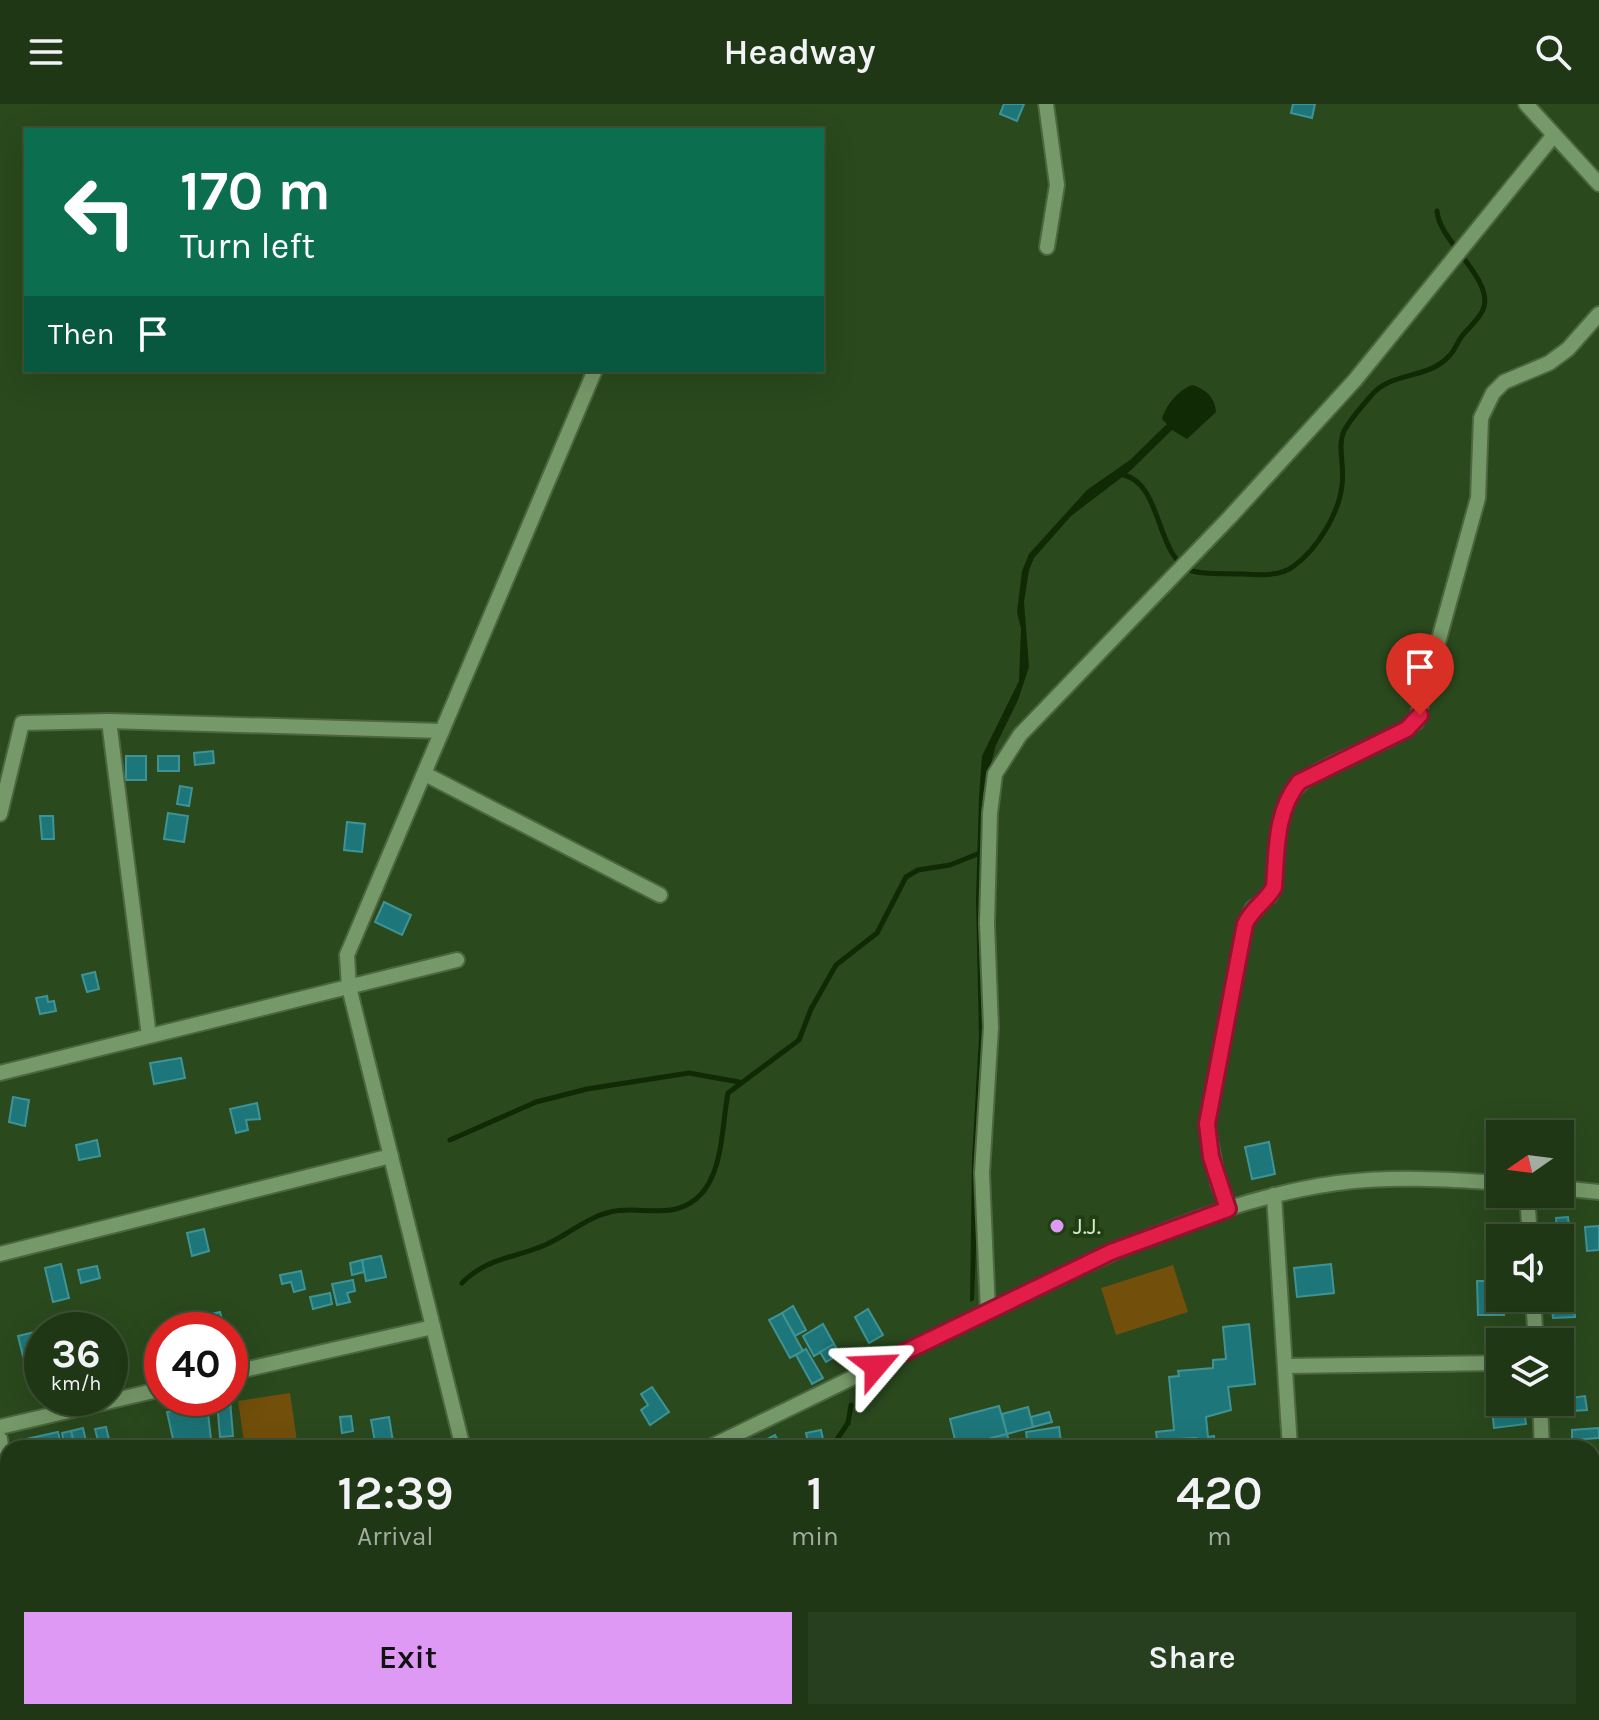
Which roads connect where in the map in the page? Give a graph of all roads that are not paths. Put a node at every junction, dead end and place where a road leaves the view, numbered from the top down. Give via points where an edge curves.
1 (1046, 104) edge
2 (1526, 104) edge
3 (1554, 135) junction
4 (1599, 184) edge
5 (1047, 247) dead end
6 (1599, 314) edge
7 (594, 372) edge
8 (109, 721) junction
9 (442, 731) junction
10 (425, 774) junction
11 (0, 814) edge
12 (660, 895) dead end
13 (457, 960) dead end
14 (349, 987) junction
15 (149, 1036) junction
16 (0, 1073) edge
17 (391, 1156) junction
18 (1486, 1182) edge
19 (1574, 1189) edge
20 (1599, 1192) edge
21 (1274, 1195) junction
22 (1228, 1209) junction
23 (0, 1254) edge
24 (988, 1312) junction
25 (433, 1327) junction
26 (1486, 1363) edge
27 (1285, 1366) junction
28 (248, 1369) edge
29 (144, 1393) edge
30 (1541, 1416) edge
31 (0, 1427) edge
32 (461, 1440) edge
33 (724, 1440) edge
34 (1290, 1440) edge
35 (1542, 1440) edge

1 - 5 street via 1057,185
2 - 3 street
3 - 4 street
3 - 24 street via 1355,380 1020,735 995,774 987,923 991,1027 982,1173
6 - 22 street via 1559,356 1504,382 1481,418 1478,498 1416,722 1326,766 1299,782 1289,795 1280,823 1274,887 1245,924 1207,1124
7 - 9 street
8 - 9 street
8 - 11 street via 22,723
8 - 15 street
9 - 10 street
10 - 12 street
10 - 14 street via 347,955
13 - 14 street
14 - 15 street
14 - 17 street
15 - 16 street
17 - 23 street
17 - 25 street
18 - 21 street via 1340,1183
19 - 20 street
21 - 22 street
21 - 27 street
22 - 24 street via 1111,1252
24 - 33 street
25 - 28 street
25 - 32 street
26 - 27 street
27 - 34 street
29 - 31 street
30 - 35 street

